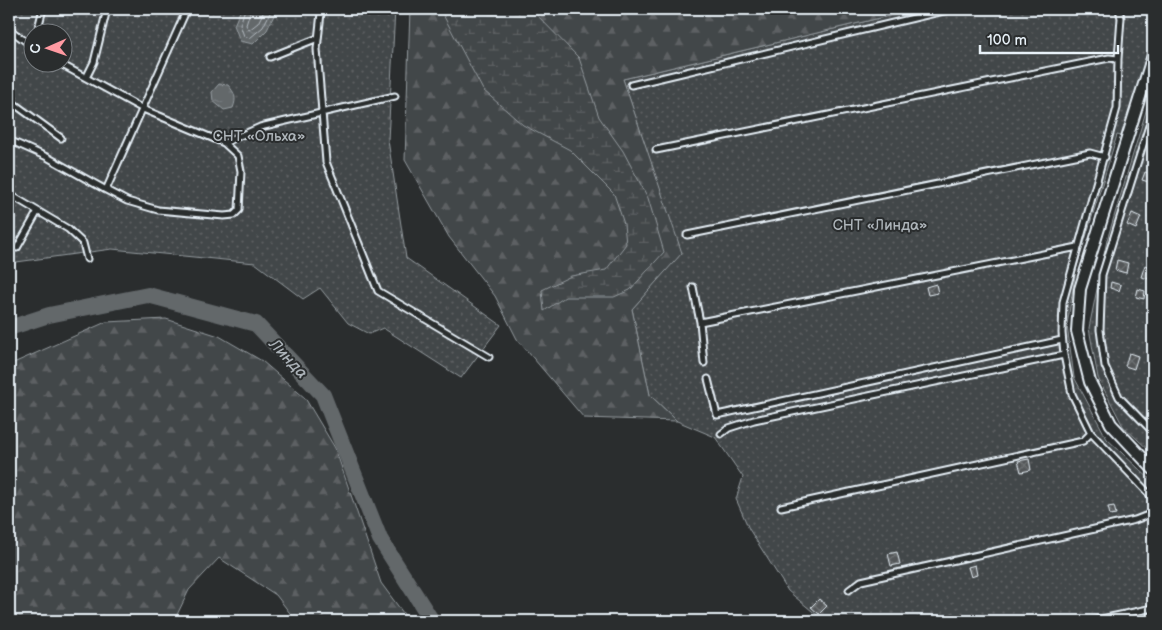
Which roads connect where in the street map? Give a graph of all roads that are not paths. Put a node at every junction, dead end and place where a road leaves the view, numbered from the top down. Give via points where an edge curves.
1 (43, 9) edge
2 (107, 9) edge
3 (187, 9) edge
4 (324, 9) edge
5 (952, 9) edge
6 (1119, 9) edge
7 (40, 22) edge
8 (9, 29) edge
9 (318, 38) junction
10 (22, 39) edge
11 (1153, 55) edge
12 (270, 57) dead end
13 (1118, 59) junction
14 (72, 70) edge
15 (86, 78) junction
16 (632, 85) dead end
17 (395, 96) dead end
18 (9, 100) edge
19 (144, 109) junction
20 (322, 112) junction
21 (1153, 113) edge
22 (61, 138) dead end
23 (9, 140) edge
24 (224, 143) junction
25 (656, 150) dead end
26 (1104, 157) junction
27 (106, 190) junction
28 (9, 194) edge
29 (38, 211) junction
30 (687, 235) dead end
31 (1078, 247) junction
32 (17, 248) dead end
33 (87, 259) dead end
34 (693, 287) dead end
35 (700, 322) junction
36 (1062, 340) junction
37 (1064, 355) junction
38 (489, 357) dead end
39 (704, 363) dead end
40 (708, 379) dead end
41 (1153, 432) edge
42 (1091, 433) junction
43 (721, 434) dead end
44 (1153, 469) edge
45 (1153, 498) edge
46 (781, 508) dead end
47 (1153, 513) edge
48 (849, 590) dead end
49 (1153, 608) edge
50 (1092, 621) edge

1 - 7 lane
2 - 15 lane via 94,62
3 - 19 lane
4 - 9 lane
5 - 16 lane
6 - 13 lane
8 - 10 lane
9 - 12 lane
9 - 20 lane
11 - 44 street via 1080,289 1077,331 1090,382 1111,424
13 - 25 lane via 1109,58
13 - 26 lane via 1117,108
14 - 15 lane
15 - 19 lane
17 - 20 lane
18 - 22 lane
19 - 24 lane
19 - 27 lane
20 - 24 lane via 260,127
20 - 38 lane via 326,162 378,291
21 - 41 lane via 1102,275 1100,330 1105,366 1119,397
23 - 27 lane
24 - 27 lane via 238,156 239,210 234,215 158,210 127,201
26 - 30 lane via 1090,153
26 - 31 lane
28 - 29 lane
29 - 32 lane
29 - 33 lane via 68,229 83,243
31 - 35 lane
31 - 36 lane via 1063,302
34 - 35 lane
35 - 39 lane
36 - 37 lane
36 - 40 lane via 717,415
37 - 42 lane via 1072,394
37 - 43 lane via 754,420
42 - 45 lane
42 - 46 lane via 1083,441
47 - 48 lane via 1135,520 861,581
49 - 50 lane

